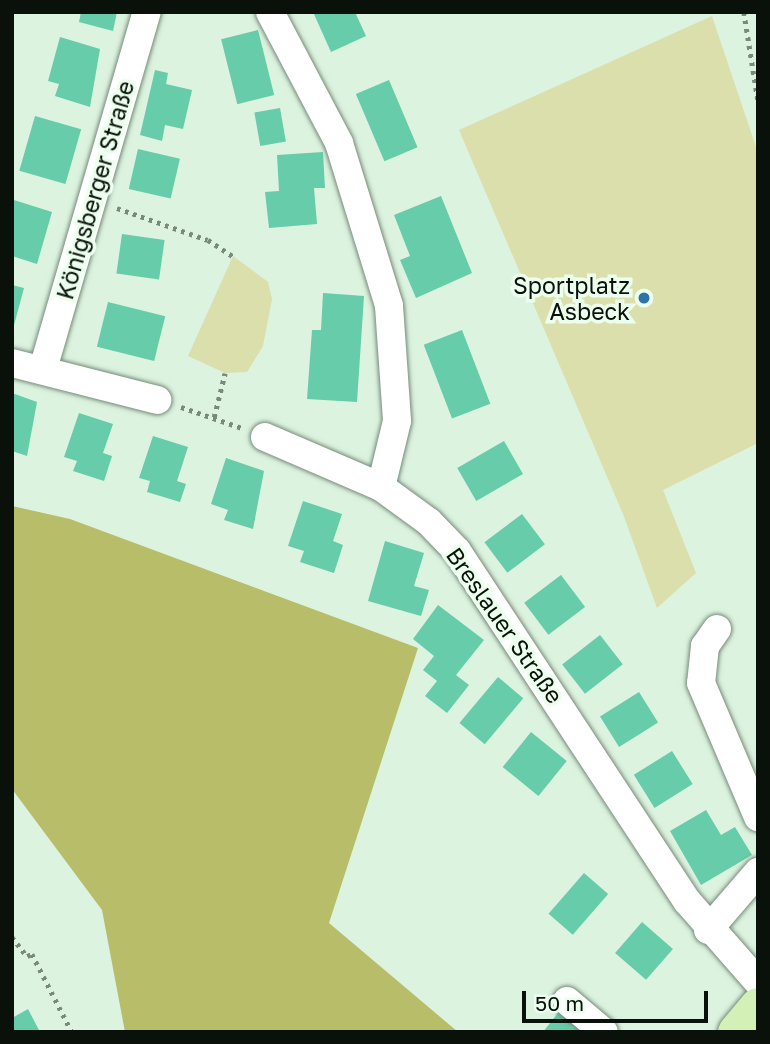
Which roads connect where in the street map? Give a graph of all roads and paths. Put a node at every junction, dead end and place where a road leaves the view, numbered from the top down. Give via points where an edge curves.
1 (147, 12) edge
2 (270, 12) edge
3 (744, 12) edge
4 (758, 100) edge
5 (92, 200) junction
6 (233, 256) dead end
7 (12, 363) edge
8 (43, 369) junction
9 (225, 373) dead end
10 (156, 400) joint
11 (214, 418) junction
12 (265, 437) joint
13 (382, 488) junction
14 (717, 629) dead end
15 (758, 817) edge
16 (758, 872) edge
17 (708, 930) junction
18 (12, 937) edge
19 (758, 982) edge
20 (567, 1001) dead end
21 (758, 1006) edge
22 (72, 1032) edge
23 (604, 1032) edge
24 (736, 1032) edge

1 - 5 street, Königsberger Straße
2 - 13 street via 309,78 338,143 389,306 397,421
3 - 4 path
5 - 6 path via 208,240
5 - 8 street, Königsberger Straße
7 - 8 street
8 - 10 street
9 - 11 path
10 - 11 path
11 - 12 path
12 - 13 street
13 - 17 street, Breslauer Straße via 429,522 457,551
14 - 15 street via 705,646 701,683
16 - 17 street
17 - 19 street, Breslauer Straße
18 - 22 path via 27,956 32,954
20 - 23 street
21 - 24 main road

